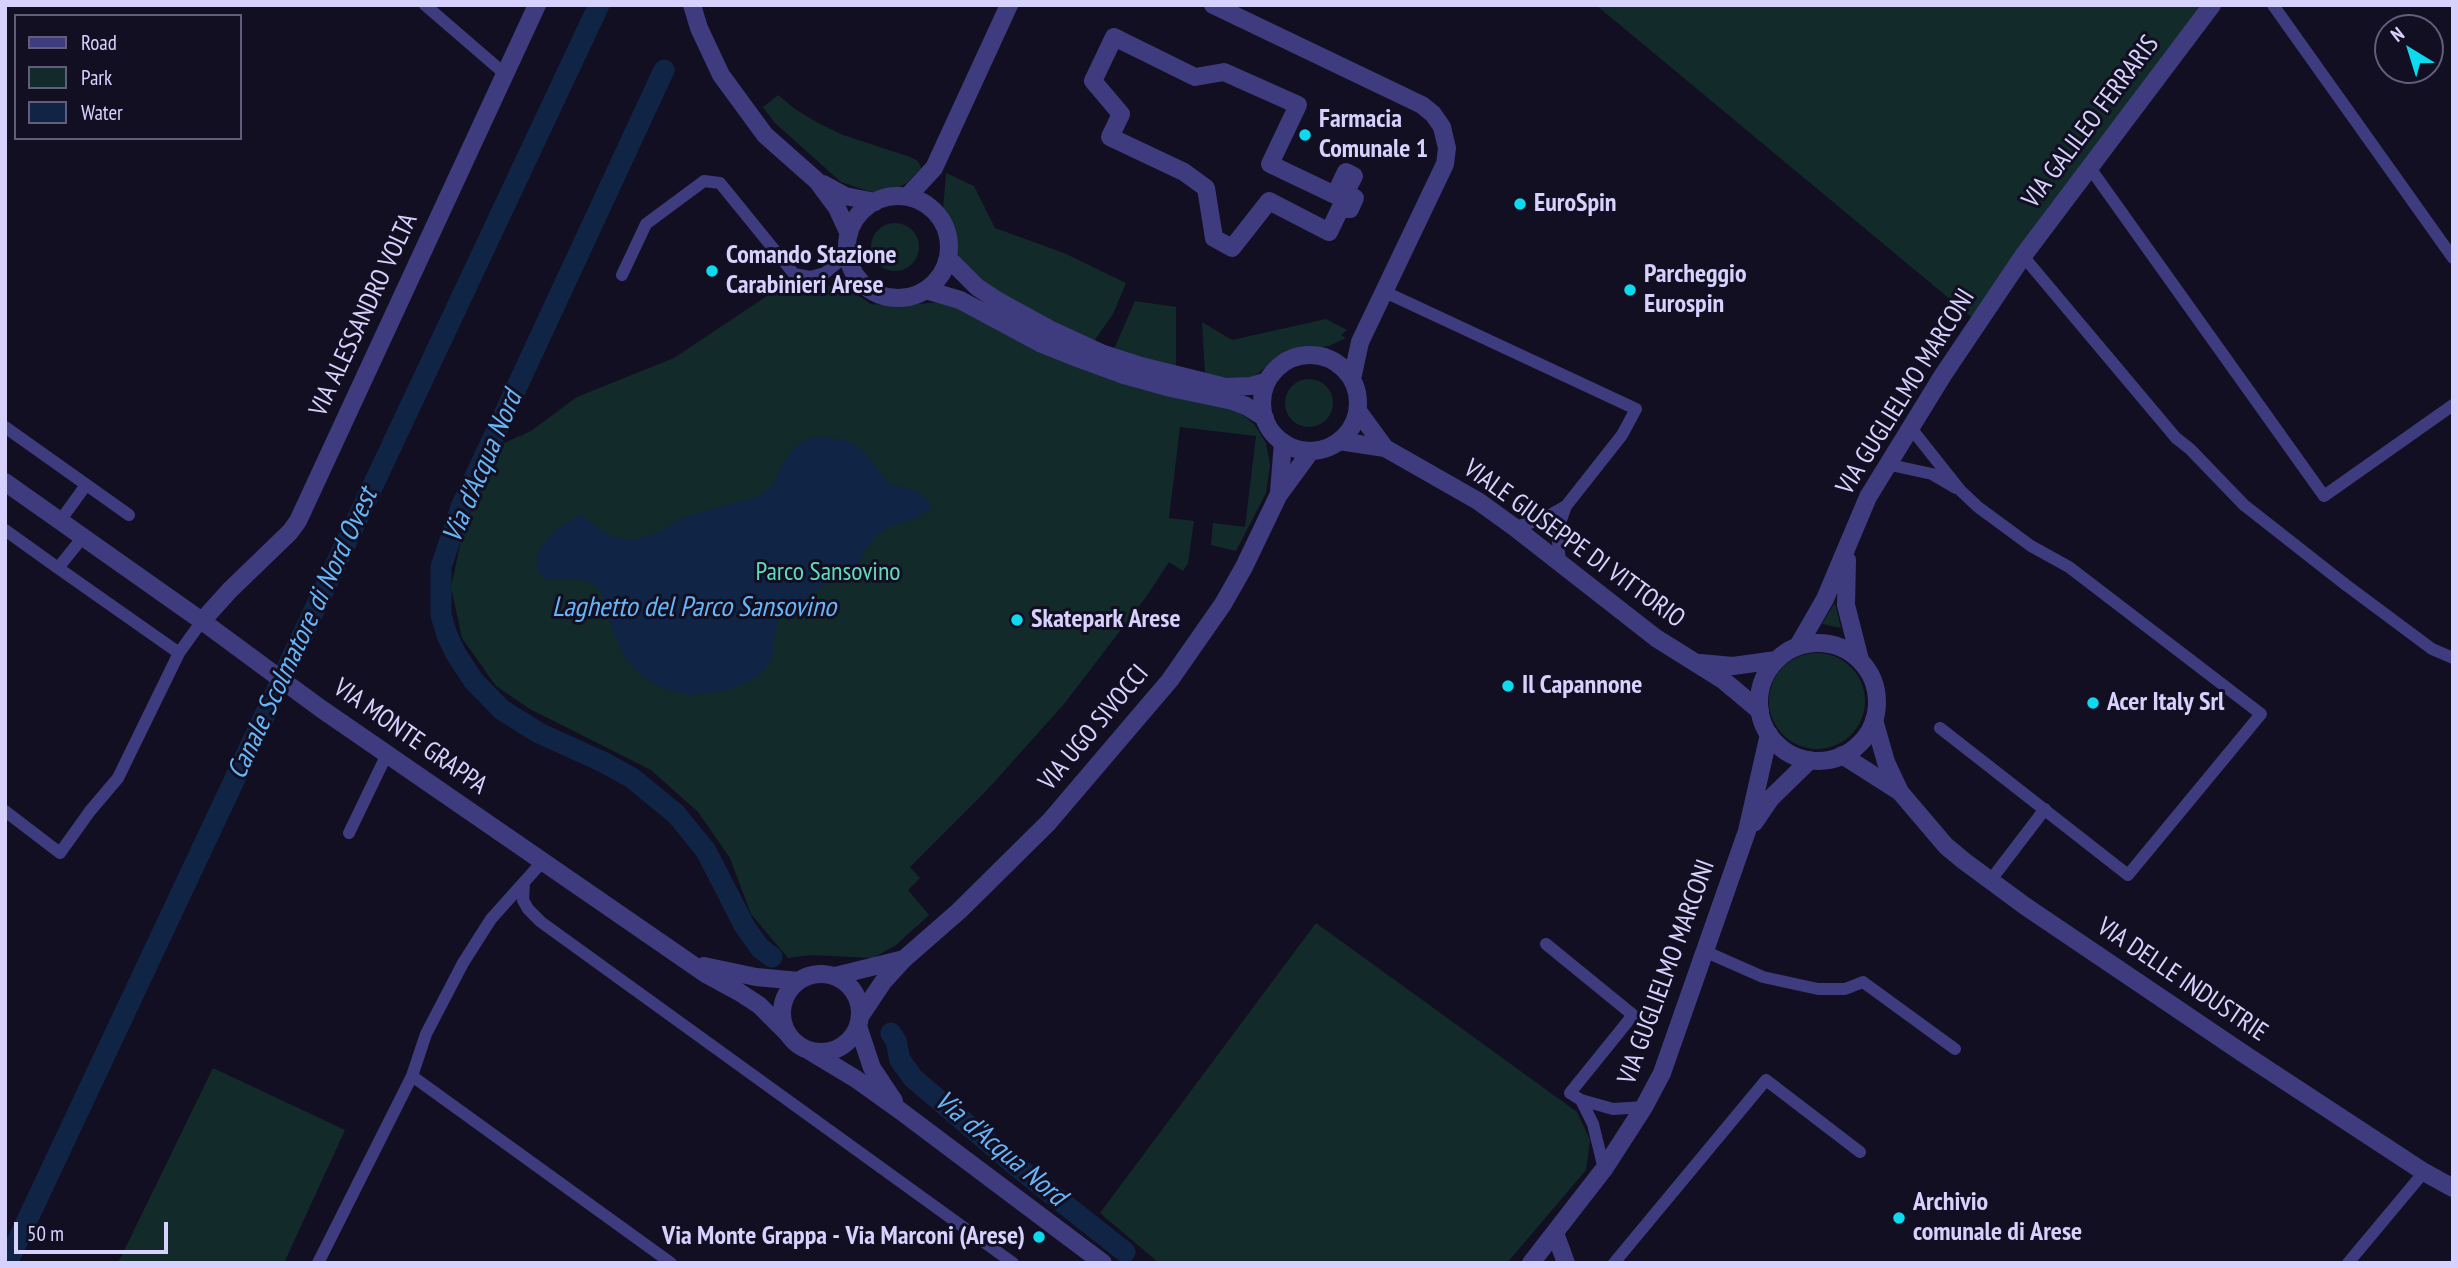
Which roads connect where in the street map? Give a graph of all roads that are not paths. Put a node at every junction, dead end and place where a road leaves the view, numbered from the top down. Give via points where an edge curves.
1 (425, 5) edge
2 (537, 5) edge
3 (692, 5) edge
4 (1009, 5) edge
5 (1213, 5) edge
6 (2211, 5) edge
7 (2273, 5) edge
8 (505, 74) junction
9 (934, 168) junction
10 (2090, 168) junction
11 (817, 181) junction
12 (1206, 188) joint
13 (907, 197) junction
14 (875, 202) junction
15 (932, 210) junction
16 (849, 234) junction
17 (848, 254) junction
18 (948, 258) junction
19 (2453, 258) edge
20 (2018, 263) junction
21 (622, 275) dead end
22 (926, 290) junction
23 (1385, 292) junction
24 (1360, 342) junction
25 (1331, 359) junction
26 (1352, 379) junction
27 (1268, 381) junction
28 (2453, 405) edge
29 (1358, 411) junction
30 (1265, 418) junction
31 (5, 427) edge
32 (1910, 427) junction
33 (1339, 441) junction
34 (1283, 442) junction
35 (1385, 448) junction
36 (1311, 451) junction
37 (1886, 464) junction
38 (5, 482) edge
39 (86, 485) junction
40 (1960, 490) junction
41 (1278, 496) junction
42 (1566, 506) junction
43 (129, 515) dead end
44 (60, 521) junction
45 (1514, 527) junction
46 (5, 530) edge
47 (83, 537) junction
48 (1848, 545) junction
49 (1560, 562) junction
50 (58, 568) junction
51 (202, 621) junction
52 (1798, 646) junction
53 (179, 653) junction
54 (2453, 658) edge
55 (1776, 660) junction
56 (1860, 660) junction
57 (1696, 663) junction
58 (1760, 711) junction
59 (1874, 720) junction
60 (1940, 728) dead end
61 (1769, 734) junction
62 (387, 754) junction
63 (1842, 755) junction
64 (1810, 760) junction
65 (1900, 792) junction
66 (2045, 810) junction
67 (5, 811) edge
68 (1747, 831) junction
69 (349, 833) dead end
70 (543, 861) junction
71 (1990, 881) junction
72 (524, 883) junction
73 (1546, 944) dead end
74 (1704, 951) junction
75 (685, 958) junction
76 (904, 959) junction
77 (835, 976) junction
78 (799, 981) junction
79 (859, 1020) junction
80 (789, 1035) junction
81 (1955, 1049) dead end
82 (808, 1050) junction
83 (412, 1076) junction
84 (1581, 1100) junction
85 (1644, 1107) junction
86 (902, 1112) junction
87 (1860, 1152) dead end
88 (1604, 1170) junction
89 (2424, 1172) junction
90 (2453, 1188) edge
91 (1555, 1233) junction
92 (1095, 1260) edge
93 (318, 1263) edge
94 (671, 1263) edge
95 (1013, 1263) edge
96 (1531, 1263) edge
97 (1566, 1263) edge
98 (1614, 1263) edge
99 (2348, 1263) edge

1 - 8 lane
2 - 8 street, VIA ALESSANDRO VOLTA
3 - 11 street via 721,75 747,112 765,135
4 - 9 street
5 - 23 street via 1422,105 1442,128 1445,164
6 - 10 street, VIA GALILEO FERRARIS
7 - 19 lane
8 - 51 street, VIA ALESSANDRO VOLTA via 298,521
9 - 13 street
9 - 15 street
10 - 20 street, VIA GALILEO FERRARIS
10 - 28 lane via 2323,496
11 - 14 street via 845,196
11 - 16 street
12 - 12 street via 1214,238 1232,248 1269,201 1329,232 1340,209 1350,209 1355,198 1345,193 1354,176 1346,172 1335,195 1270,164 1298,105 1224,72 1195,77 1114,37 1093,81 1121,114 1110,137 1184,172
13 - 14 street
13 - 15 street
14 - 16 street via 863,210
15 - 18 street via 943,223
16 - 17 street
17 - 21 lane via 825,273 810,277 794,274 720,183 704,181 646,224
17 - 22 street via 857,278 876,294 901,298
18 - 22 street via 944,270
18 - 27 street via 998,301 1101,353 1226,387
20 - 32 street, VIA GUGLIELMO MARCONI
20 - 54 lane via 2176,438 2244,505 2410,633
22 - 30 street via 960,300 1084,361 1171,388 1233,401
23 - 24 street
23 - 42 lane via 1636,409 1622,435
24 - 25 street
24 - 26 street
25 - 26 street
25 - 27 street via 1303,355 1288,360
26 - 29 street
27 - 30 street via 1263,394
29 - 33 street
29 - 35 street, VIALE GIUSEPPE DI VITTORIO
30 - 34 street
31 - 39 lane
32 - 37 street, VIA GUGLIELMO MARCONI
32 - 40 lane
33 - 35 street, VIALE GIUSEPPE DI VITTORIO
33 - 36 street
34 - 36 street
34 - 41 street, VIA UGO SIVOCCI
35 - 45 street, VIALE GIUSEPPE DI VITTORIO
36 - 41 street, VIA UGO SIVOCCI
37 - 40 lane via 1932,474
37 - 48 street, VIA GUGLIELMO MARCONI
38 - 44 street, VIA MONTE GRAPPA
39 - 43 lane
39 - 44 lane
40 - 66 lane via 2031,546 2069,566 2260,714 2128,876
41 - 76 street, VIA UGO SIVOCCI via 1228,595 1170,680 1049,822 960,911
42 - 45 lane via 1541,520
42 - 49 lane via 1557,531
44 - 47 street, VIA MONTE GRAPPA
45 - 49 street, VIALE GIUSEPPE DI VITTORIO
46 - 50 lane
47 - 50 lane
47 - 51 street, VIA MONTE GRAPPA
48 - 52 street, VIA GUGLIELMO MARCONI
48 - 56 street, VIA GUGLIELMO MARCONI via 1846,606
49 - 57 street, VIALE GIUSEPPE DI VITTORIO via 1656,638
50 - 53 lane
51 - 53 lane
51 - 62 street, VIA MONTE GRAPPA
52 - 55 street
52 - 56 street via 1831,644
53 - 67 lane via 118,778 60,853
55 - 57 street, VIALE GIUSEPPE DI VITTORIO via 1733,666
55 - 58 street via 1760,692
56 - 59 street via 1875,688
57 - 58 street, VIALE GIUSEPPE DI VITTORIO
58 - 61 street
59 - 63 street via 1867,735
59 - 65 street, VIA DELLE INDUSTRIE
60 - 66 lane
61 - 64 street via 1780,747
61 - 68 street, VIA GUGLIELMO MARCONI
62 - 69 lane
62 - 70 street, VIA MONTE GRAPPA
63 - 64 street
63 - 65 street, VIA DELLE INDUSTRIE
64 - 68 street, VIA GUGLIELMO MARCONI via 1771,798
65 - 71 street, VIA DELLE INDUSTRIE via 1946,846
66 - 71 lane
68 - 74 street, VIA GUGLIELMO MARCONI
70 - 72 lane
70 - 75 street, VIA MONTE GRAPPA
71 - 89 street, VIA DELLE INDUSTRIE
72 - 83 lane via 491,919 463,962 426,1034
72 - 95 lane via 523,900 541,922
73 - 84 lane via 1633,1015 1570,1093
74 - 81 lane via 1763,977 1818,989 1845,989 1863,982
74 - 85 street, VIA GUGLIELMO MARCONI via 1662,1073
75 - 78 street, VIA MONTE GRAPPA via 731,972
75 - 80 street, VIA MONTE GRAPPA via 759,1006
76 - 77 street, VIA UGO SIVOCCI
76 - 79 street, VIA UGO SIVOCCI
77 - 78 street via 817,974
77 - 79 street via 854,991
78 - 80 street via 790,989 782,1012
79 - 82 street via 843,1046 832,1051
79 - 86 street via 872,1068
80 - 82 street
82 - 86 street
83 - 93 lane
83 - 94 lane
84 - 85 lane via 1613,1109
84 - 88 lane via 1593,1125
85 - 88 street, VIA GUGLIELMO MARCONI
86 - 92 street
87 - 98 lane via 1766,1080
88 - 91 street, VIA GUGLIELMO MARCONI
89 - 90 street, VIA DELLE INDUSTRIE
89 - 99 lane
91 - 96 street, VIA GUGLIELMO MARCONI
91 - 97 street

